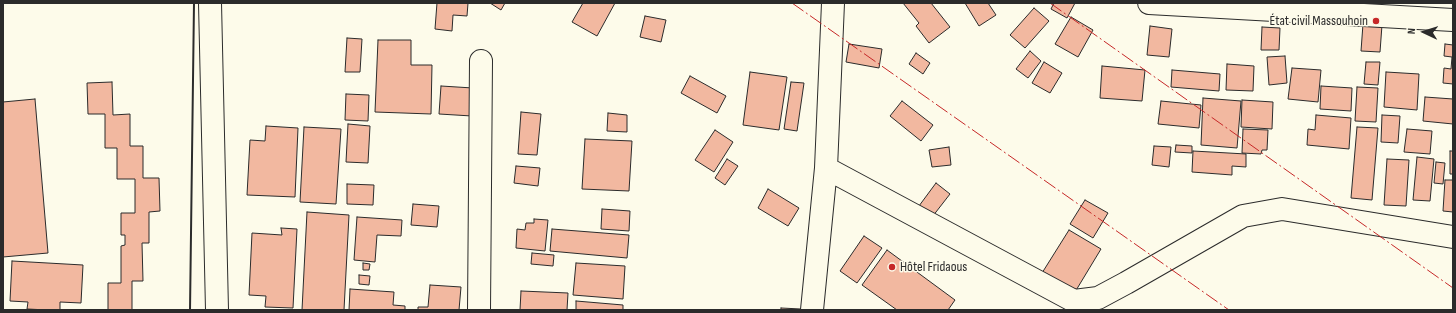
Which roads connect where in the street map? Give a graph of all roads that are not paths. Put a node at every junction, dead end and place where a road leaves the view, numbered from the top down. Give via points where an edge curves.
1 (210, 3) edge
2 (833, 3) edge
3 (1149, 3) edge
4 (1453, 20) edge
5 (481, 61) dead end
6 (826, 168) junction
7 (1453, 237) edge
8 (217, 310) edge
9 (479, 310) edge
10 (812, 310) edge

1 - 8 street
2 - 6 street
3 - 4 street
5 - 9 street
6 - 7 street via 1074,301 1098,298 1243,216 1282,209
6 - 10 street

